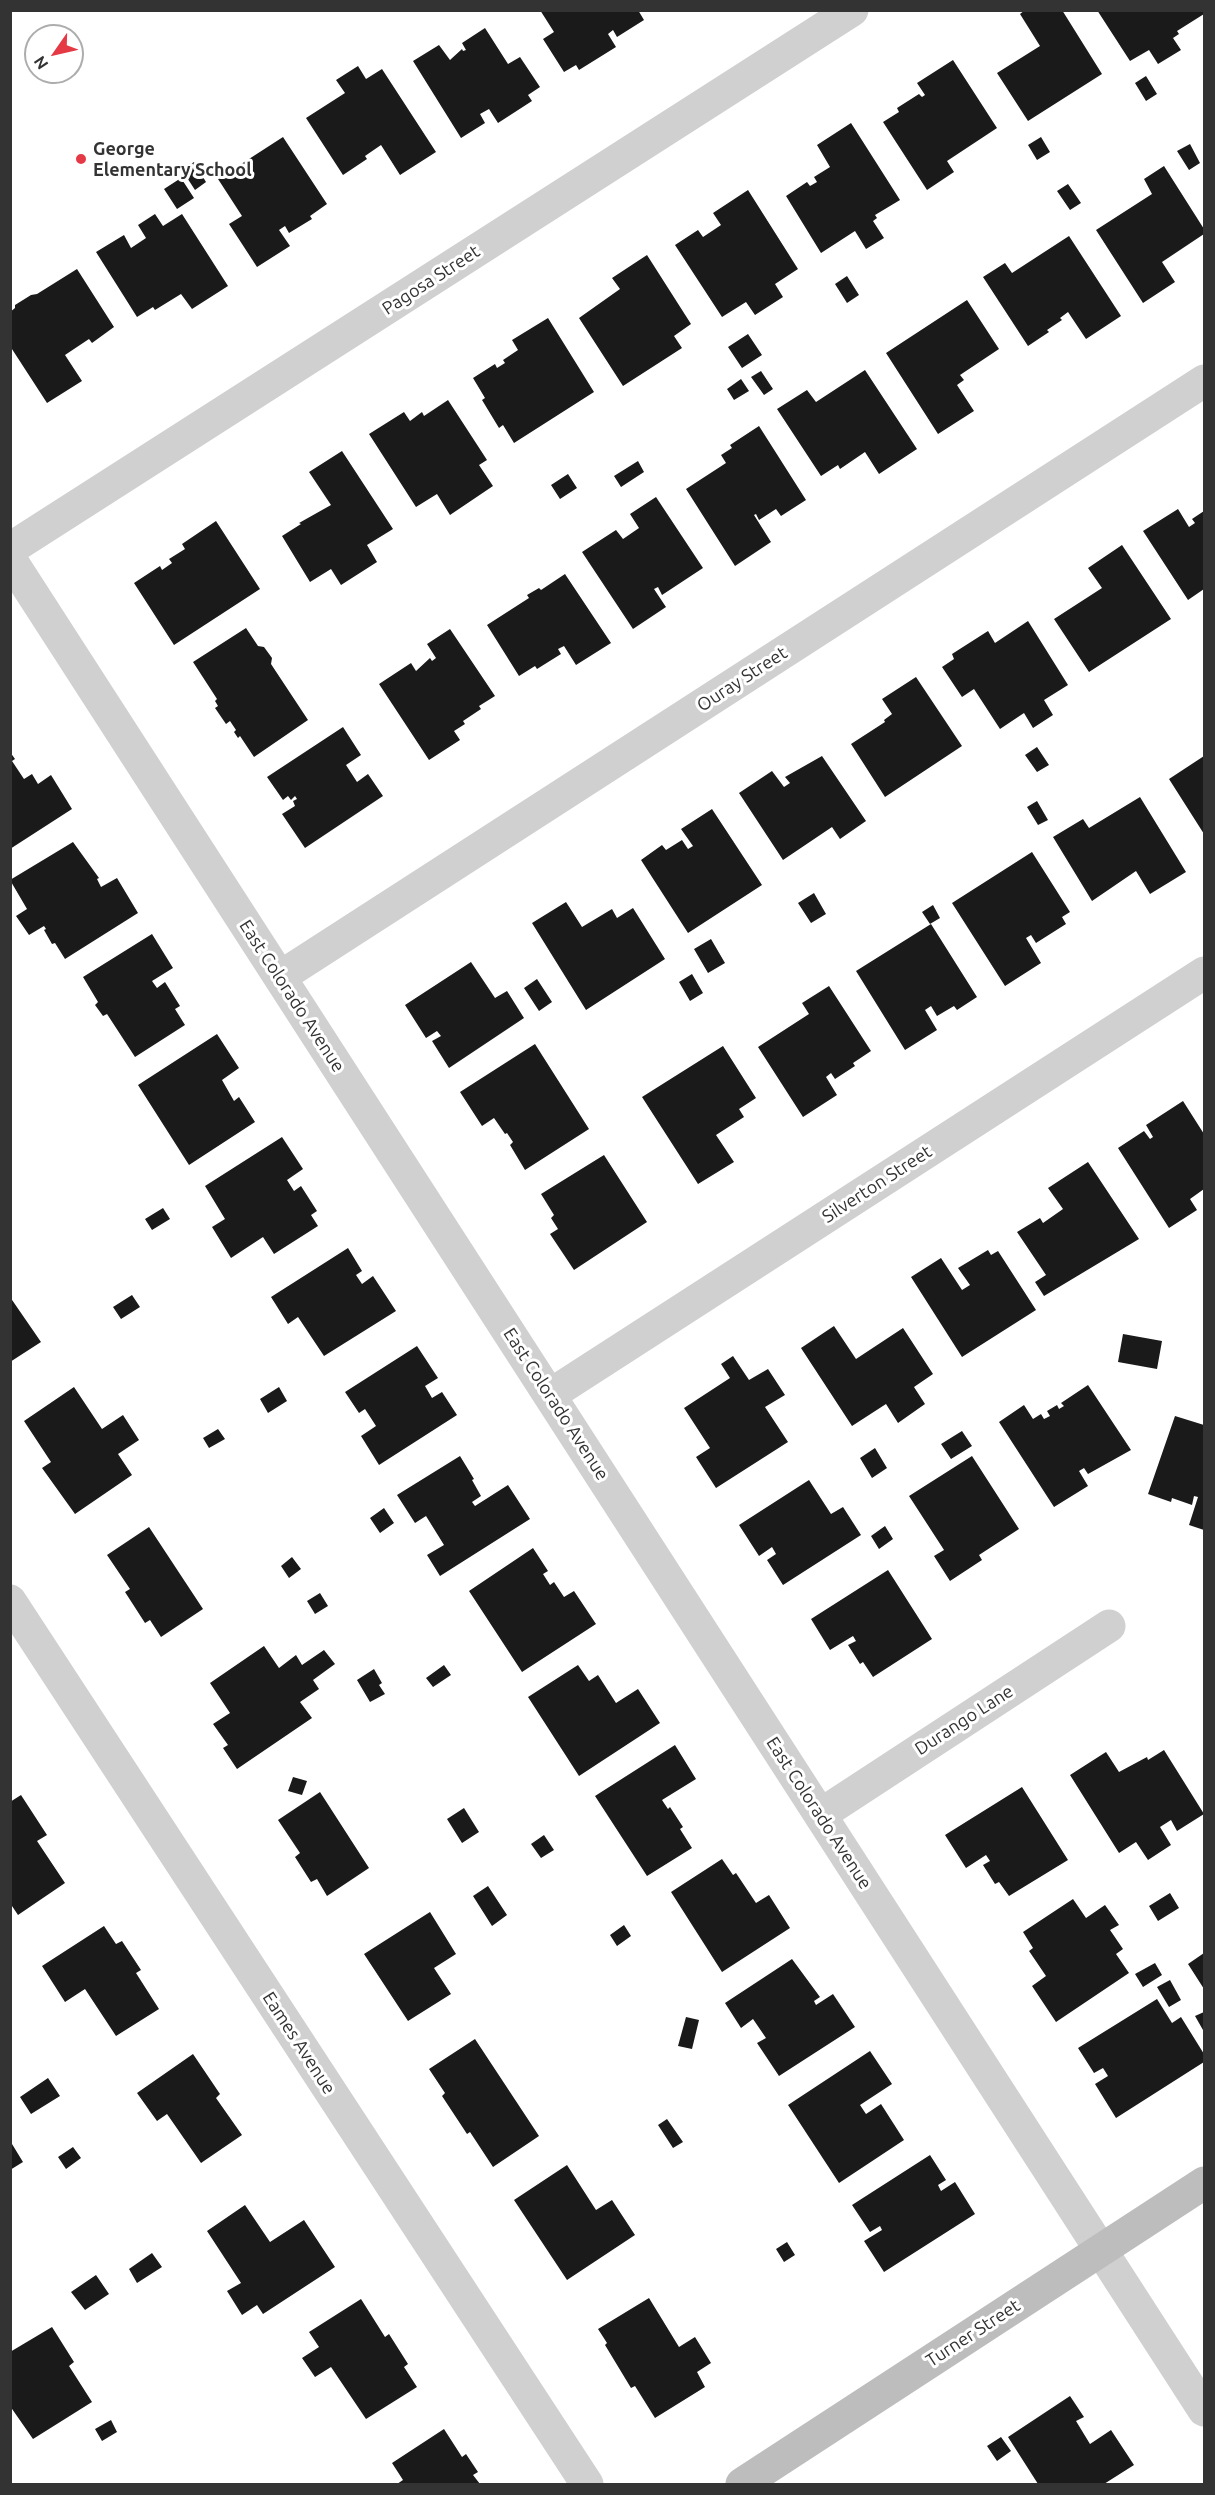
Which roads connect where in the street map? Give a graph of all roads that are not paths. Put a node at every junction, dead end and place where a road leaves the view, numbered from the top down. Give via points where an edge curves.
1 (852, 10) edge
2 (1204, 381) edge
3 (10, 549) edge
4 (10, 559) edge
5 (1204, 973) edge
6 (280, 977) junction
7 (550, 1395) junction
8 (10, 1601) edge
9 (1109, 1626) dead end
10 (820, 1815) junction
11 (1204, 2183) edge
12 (1101, 2250) junction
13 (1204, 2410) edge
14 (587, 2484) edge
15 (742, 2484) edge

1 - 3 street, Pagosa Street
2 - 6 street, Ouray Street
4 - 6 street, East Colorado Avenue
5 - 7 street, Silverton Street
6 - 7 street, East Colorado Avenue
7 - 10 street, East Colorado Avenue
8 - 14 street, Eames Avenue
9 - 10 street, Durango Lane
10 - 12 street, East Colorado Avenue
11 - 12 street, Turner Street
12 - 13 street, East Colorado Avenue
12 - 15 street, Turner Street

